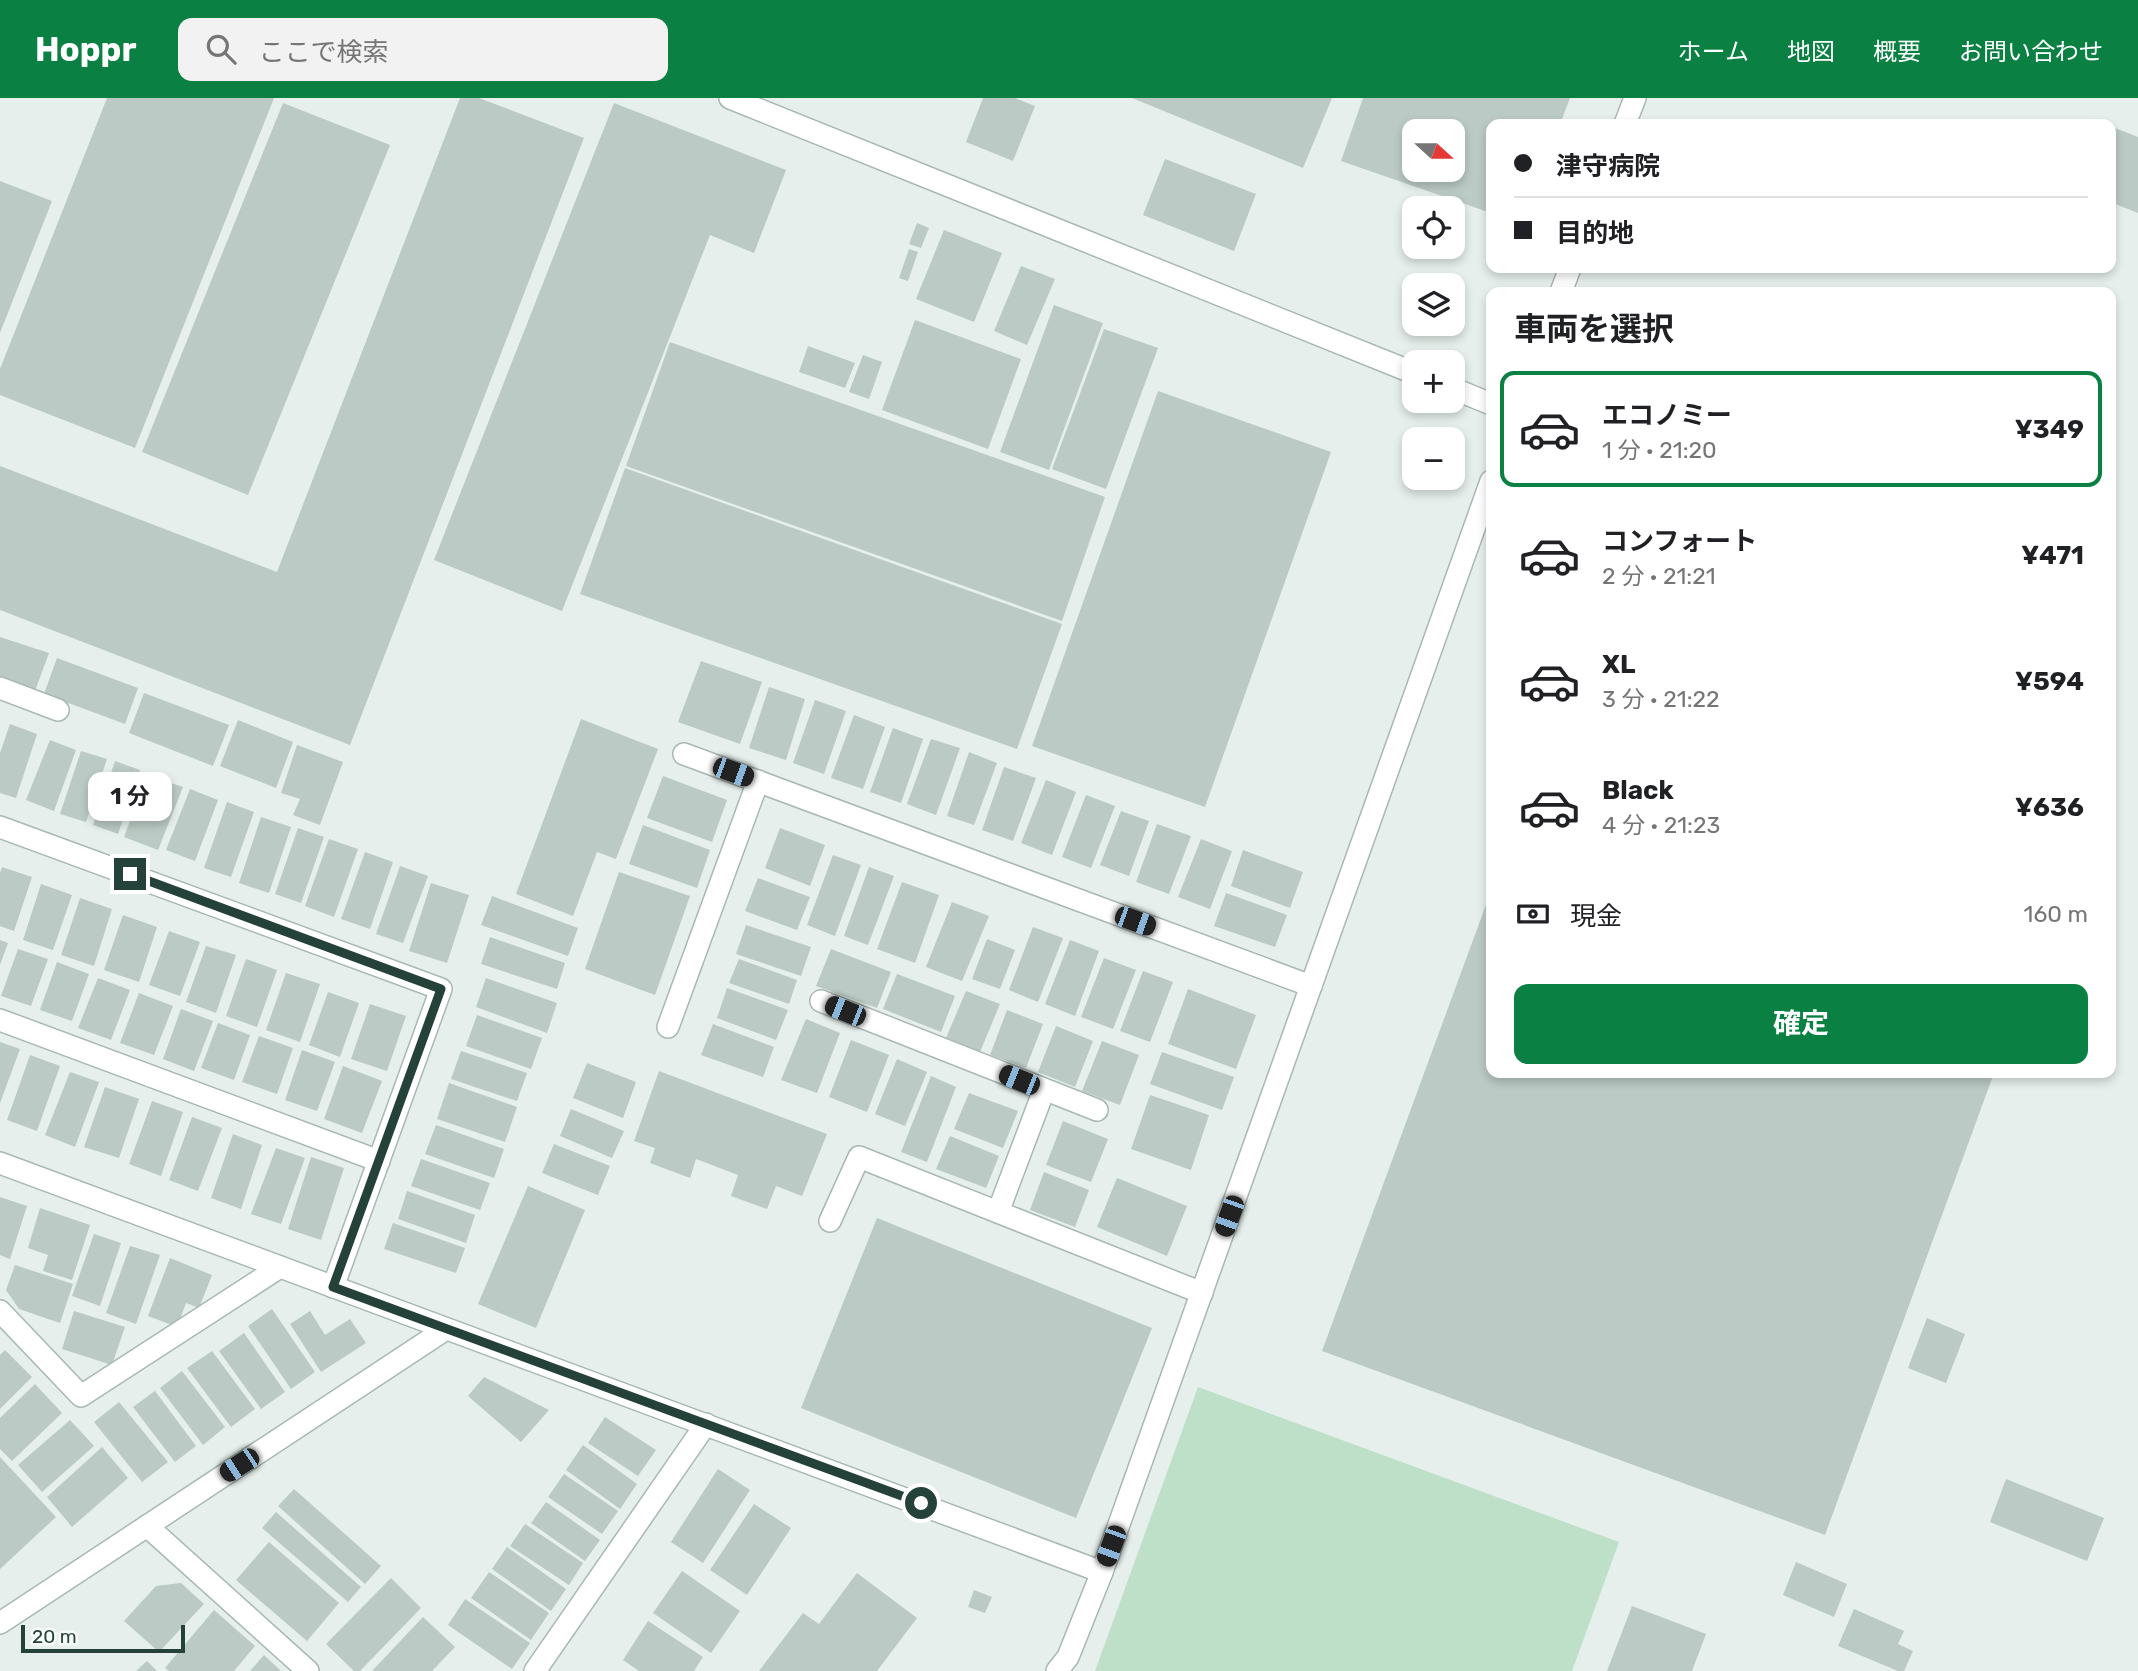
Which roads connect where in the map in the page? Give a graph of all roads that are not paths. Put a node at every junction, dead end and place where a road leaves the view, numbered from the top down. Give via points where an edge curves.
1 (730, 98) edge
2 (1635, 98) edge
3 (1627, 119) edge
4 (1402, 368) edge
5 (1465, 393) edge
6 (1486, 402) edge
7 (1486, 495) edge
8 (0, 688) edge
9 (58, 710) dead end
10 (684, 754) dead end
11 (758, 781) junction
12 (0, 827) edge
13 (1311, 986) junction
14 (821, 1001) dead end
15 (0, 1020) edge
16 (668, 1027) dead end
17 (1044, 1090) junction
18 (1097, 1110) dead end
19 (379, 1161) junction
20 (0, 1163) edge
21 (998, 1212) junction
22 (830, 1221) dead end
23 (280, 1267) junction
24 (333, 1287) junction
25 (1202, 1293) junction
26 (0, 1311) edge
27 (446, 1329) junction
28 (706, 1424) junction
29 (147, 1526) junction
30 (1102, 1572) junction
31 (0, 1623) edge
32 (309, 1671) edge
33 (535, 1671) edge
34 (1057, 1671) edge

1 - 4 street
2 - 3 street
5 - 6 street
7 - 13 street
8 - 9 street
10 - 11 street
11 - 13 street
11 - 16 street
12 - 19 street via 441,989
13 - 25 street
14 - 17 street
15 - 19 street
17 - 18 street
17 - 21 street
19 - 24 street
20 - 23 street
21 - 22 street via 859,1157
21 - 25 street
23 - 24 street
23 - 26 street via 81,1396
24 - 27 street
25 - 30 street
27 - 28 street
27 - 29 street
28 - 30 street
28 - 33 street
29 - 31 street
29 - 32 street
30 - 34 street via 1068,1657

